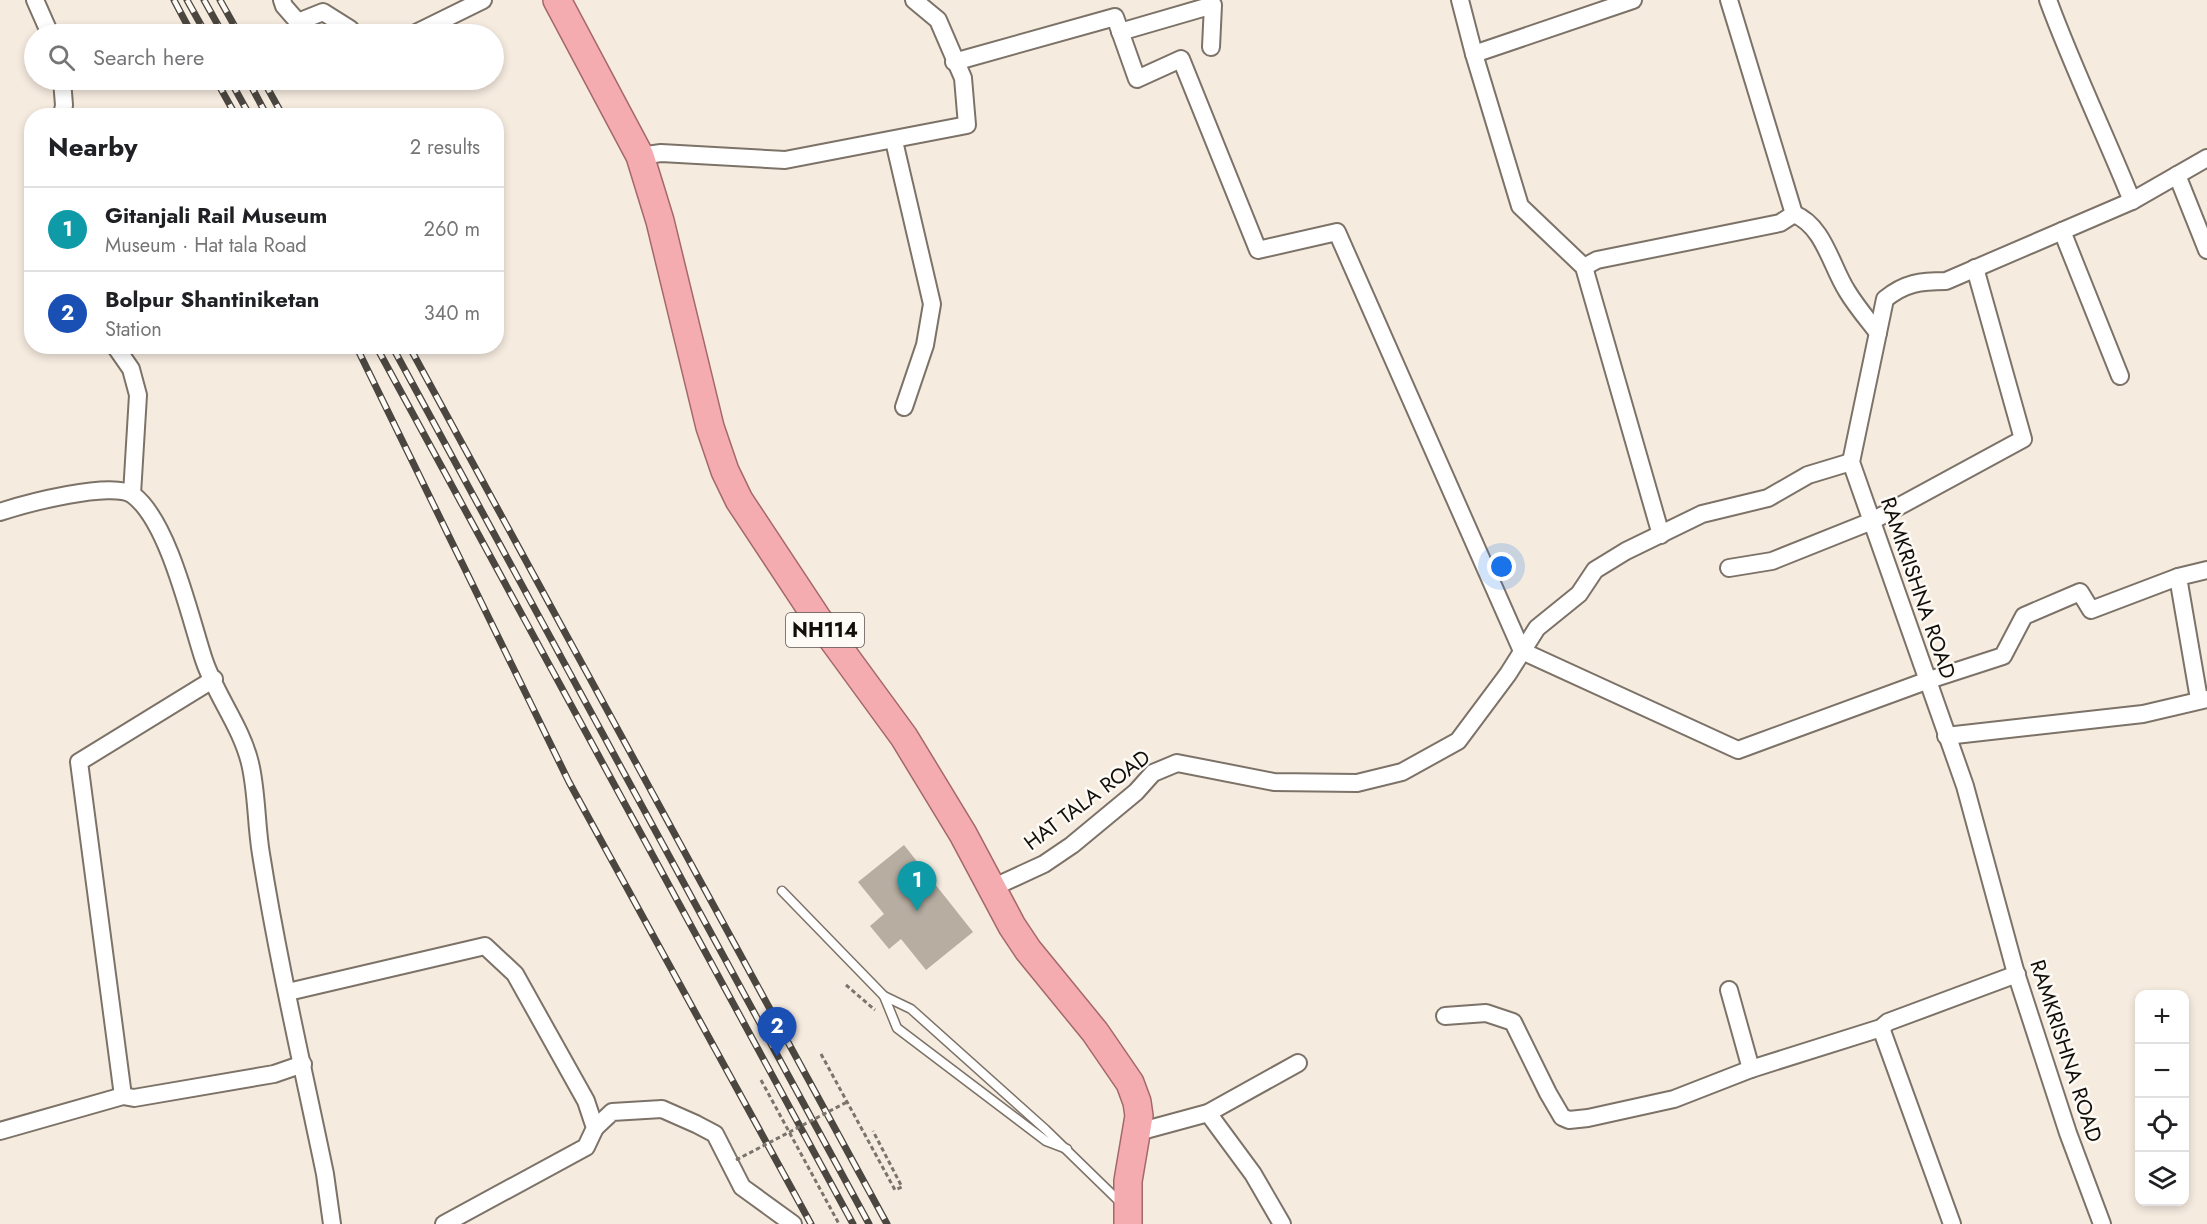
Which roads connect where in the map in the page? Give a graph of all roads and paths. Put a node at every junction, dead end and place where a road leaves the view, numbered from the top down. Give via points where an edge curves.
1 (36, 0) edge
2 (282, 0) edge
3 (483, 0) edge
4 (556, 0) edge
5 (914, 0) edge
6 (1460, 0) edge
7 (1633, 0) edge
8 (1729, 0) edge
9 (2048, 0) edge
10 (46, 24) edge
11 (342, 24) edge
12 (434, 24) edge
13 (1120, 32) junction
14 (1211, 47) dead end
15 (1474, 54) junction
16 (955, 61) junction
17 (63, 90) edge
18 (63, 108) edge
19 (894, 141) junction
20 (640, 156) junction
21 (2207, 158) edge
22 (2177, 175) junction
23 (2132, 201) junction
24 (1794, 214) junction
25 (2062, 231) junction
26 (2207, 250) edge
27 (1584, 267) junction
28 (1975, 268) junction
29 (1878, 333) junction
30 (121, 354) edge
31 (2120, 376) dead end
32 (904, 406) dead end
33 (1851, 462) junction
34 (132, 494) junction
35 (0, 512) edge
36 (1872, 521) junction
37 (1661, 535) junction
38 (1729, 568) dead end
39 (2207, 570) edge
40 (2178, 577) junction
41 (1522, 651) junction
42 (214, 679) junction
43 (1926, 681) junction
44 (2203, 699) edge
45 (1946, 736) junction
46 (992, 888) junction
47 (782, 891) dead end
48 (2016, 974) junction
49 (846, 985) dead end
50 (1729, 990) dead end
51 (288, 992) junction
52 (884, 996) junction
53 (1445, 1016) dead end
54 (897, 1028) junction
55 (1881, 1028) junction
56 (821, 1054) dead end
57 (1298, 1063) dead end
58 (303, 1064) junction
59 (1751, 1069) junction
60 (761, 1080) dead end
61 (123, 1096) junction
62 (847, 1102) junction
63 (1208, 1113) junction
64 (595, 1128) junction
65 (0, 1131) edge
66 (873, 1131) dead end
67 (790, 1132) junction
68 (1138, 1132) junction
69 (1067, 1149) junction
70 (736, 1160) dead end
71 (1127, 1216) edge
72 (332, 1224) edge
73 (444, 1224) edge
74 (793, 1224) edge
75 (839, 1224) edge
76 (1282, 1224) edge
77 (1952, 1224) edge
78 (2102, 1224) edge

1 - 10 street
2 - 11 street via 298,22 323,12
3 - 12 street
4 - 20 highway, NH114
5 - 16 street via 938,20
6 - 15 street
7 - 15 street
8 - 24 street
9 - 23 street
13 - 14 street via 1214,4
13 - 16 street via 1115,17
13 - 41 street via 1137,79 1181,59 1258,250 1337,232
15 - 27 street via 1520,206
16 - 19 street via 963,78 967,125
17 - 18 street
19 - 20 street via 784,160 661,153
19 - 32 street via 932,304 925,345
20 - 46 highway, NH114 via 660,221 710,427 725,471 739,500 817,618 904,737
21 - 22 street
22 - 23 street
22 - 26 street
23 - 25 street
24 - 27 street via 1780,223 1597,260
24 - 29 street via 1820,237 1847,292
25 - 28 street
25 - 31 street
27 - 37 street
28 - 29 street via 1946,280 1901,287 1885,299
28 - 36 street via 2023,439
29 - 33 street
30 - 34 street via 131,369 138,395
33 - 36 street, RAMKRISHNA ROAD
33 - 37 street, HAT TALA ROAD via 1808,476 1768,498 1702,514
34 - 35 street via 122,490 96,491
34 - 42 street via 155,524 183,587 205,662
36 - 38 street via 1772,561
36 - 43 street, RAMKRISHNA ROAD
37 - 41 street, HAT TALA ROAD via 1596,570 1579,594 1537,628
39 - 40 street
40 - 43 street via 2091,610 2080,592 2024,616 2003,656
40 - 44 street
41 - 43 street via 1738,750
41 - 46 street, HAT TALA ROAD via 1458,741 1402,772 1357,783 1274,782 1178,764 1153,773 1136,792 1044,864
42 - 51 street via 250,764 260,853
42 - 61 street via 79,762
43 - 45 street, RAMKRISHNA ROAD
44 - 45 street via 2143,714
45 - 48 street, RAMKRISHNA ROAD via 1965,786
46 - 68 highway, NH114 via 1028,950 1095,1032 1130,1083 1137,1102
47 - 52 lane
48 - 55 street
48 - 78 street, RAMKRISHNA ROAD
49 - 54 path
50 - 59 street
51 - 58 street
51 - 64 street via 485,946 515,974 586,1101
52 - 54 lane
52 - 69 lane via 911,1009
53 - 59 street via 1486,1013 1513,1022 1548,1093 1562,1117 1569,1120 1674,1099
54 - 69 lane via 1046,1141
55 - 59 street
55 - 77 street
56 - 62 path
57 - 63 street
58 - 61 street via 274,1074 134,1098
58 - 72 street via 326,1174
60 - 67 path
61 - 65 street
62 - 66 path via 895,1190 902,1187
62 - 67 path, bridge
63 - 68 street
63 - 76 street via 1253,1174
64 - 73 street via 586,1147
64 - 74 street via 612,1112 662,1109 696,1124 715,1134 742,1187
67 - 70 path, bridge
67 - 75 path
68 - 71 highway, NH114
69 - 71 lane

